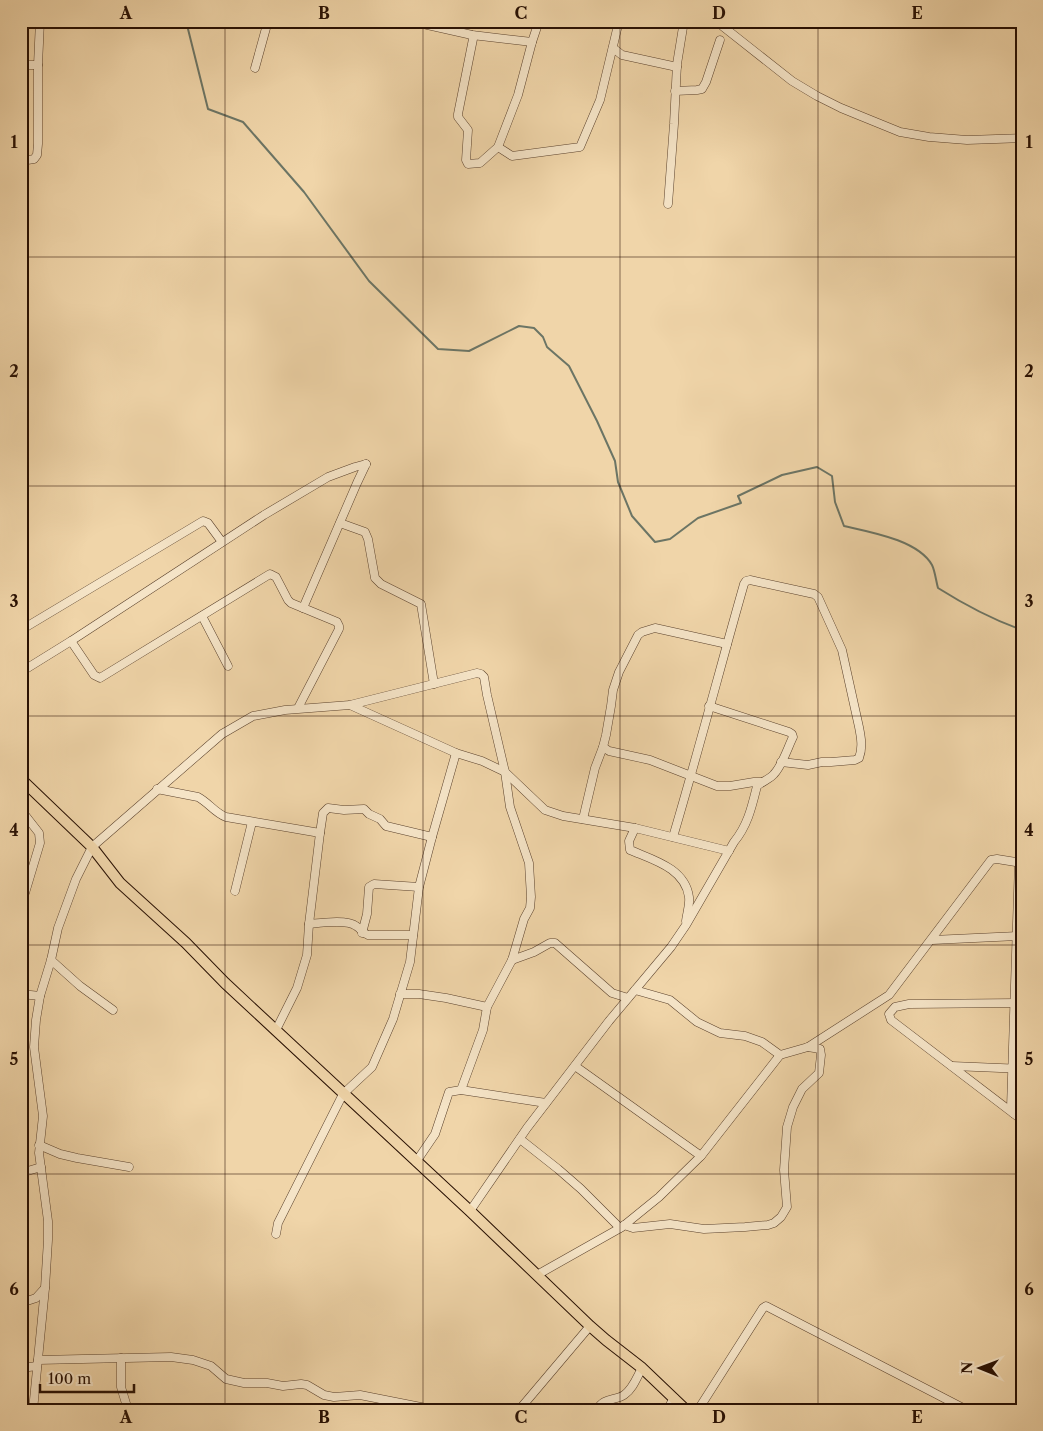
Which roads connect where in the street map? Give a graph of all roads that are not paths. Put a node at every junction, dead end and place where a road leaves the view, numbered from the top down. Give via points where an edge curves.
1 (40, 21) edge
2 (268, 21) edge
3 (421, 21) edge
4 (539, 21) edge
5 (620, 21) edge
6 (684, 21) edge
7 (716, 21) edge
8 (472, 35) junction
9 (720, 40) dead end
10 (532, 42) junction
11 (613, 48) junction
12 (21, 65) edge
13 (38, 65) junction
14 (676, 67) junction
15 (255, 68) dead end
16 (676, 90) junction
17 (1022, 138) edge
18 (498, 147) junction
19 (21, 161) edge
20 (668, 204) dead end
21 (340, 523) junction
22 (222, 542) junction
23 (303, 608) junction
24 (202, 616) junction
25 (21, 630) edge
26 (71, 641) junction
27 (727, 644) junction
28 (228, 666) dead end
29 (21, 672) edge
30 (434, 684) junction
31 (350, 705) junction
32 (709, 706) junction
33 (298, 708) junction
34 (604, 747) junction
35 (456, 753) junction
36 (781, 762) junction
37 (505, 772) junction
38 (691, 775) junction
39 (21, 779) edge
40 (762, 782) junction
41 (158, 789) junction
42 (21, 810) edge
43 (583, 819) junction
44 (252, 822) junction
45 (634, 828) junction
46 (320, 833) junction
47 (432, 837) junction
48 (673, 837) junction
49 (92, 847) junction
50 (729, 851) junction
51 (1020, 863) edge
52 (419, 887) junction
53 (235, 890) dead end
54 (25, 892) dead end
55 (309, 924) junction
56 (686, 925) junction
57 (362, 933) junction
58 (413, 934) junction
59 (1019, 936) edge
60 (932, 940) junction
61 (51, 960) junction
62 (512, 960) junction
63 (636, 990) junction
64 (612, 993) junction
65 (21, 994) edge
66 (400, 994) junction
67 (40, 996) junction
68 (628, 998) junction
69 (1018, 1003) edge
70 (487, 1007) junction
71 (619, 1009) junction
72 (113, 1010) dead end
73 (276, 1030) junction
74 (808, 1047) junction
75 (780, 1055) junction
76 (575, 1066) junction
77 (952, 1066) junction
78 (1011, 1069) junction
79 (1022, 1069) edge
80 (461, 1090) junction
81 (343, 1094) junction
82 (546, 1103) junction
83 (1013, 1113) junction
84 (1022, 1120) edge
85 (520, 1139) junction
86 (39, 1145) junction
87 (701, 1156) junction
88 (416, 1162) junction
89 (41, 1167) junction
90 (129, 1167) dead end
91 (21, 1173) edge
92 (470, 1211) junction
93 (622, 1226) junction
94 (276, 1234) dead end
95 (537, 1275) junction
96 (45, 1288) junction
97 (21, 1303) edge
98 (590, 1326) junction
99 (121, 1358) junction
100 (38, 1363) junction
101 (21, 1368) edge
102 (642, 1368) junction
103 (674, 1398) junction
104 (33, 1410) edge
105 (128, 1410) edge
106 (436, 1410) edge
107 (519, 1410) edge
108 (597, 1410) edge
109 (667, 1410) edge
110 (686, 1410) edge
111 (698, 1410) edge
112 (966, 1410) edge

1 - 13 street
2 - 15 street
3 - 8 street
4 - 10 street
5 - 11 street
6 - 14 street
7 - 17 street via 792,81 841,108 900,132 968,140
8 - 10 street
8 - 18 street via 458,114 468,130 466,160 471,165 480,162
9 - 16 street via 702,89
10 - 18 street via 518,95
11 - 14 street via 622,55
11 - 18 street via 600,100 580,146 512,156
12 - 13 street
13 - 19 street via 38,144 34,159
14 - 16 street
16 - 20 street
21 - 22 street via 366,464 328,477
21 - 23 street
21 - 30 street via 364,532 375,578 421,604
22 - 25 street via 203,521
22 - 26 street
23 - 24 street via 288,600 276,577 270,574
23 - 33 street via 337,622 339,630
24 - 26 street via 100,678 94,675
24 - 28 street
26 - 29 street
27 - 32 street
27 - 34 street via 655,628 642,632 622,665 613,690
27 - 36 street via 746,581 818,597 842,650 859,727 861,755 855,760 808,765
30 - 31 street
30 - 37 street via 477,673 484,677
31 - 33 street
31 - 35 street
32 - 36 street via 792,734
32 - 38 street
33 - 41 street via 253,716 238,724
34 - 38 street
34 - 43 street via 594,768
35 - 37 street via 482,760
35 - 47 street
36 - 40 street via 773,776
37 - 43 street via 545,810
37 - 62 street via 510,807 530,863 531,881 530,908
38 - 40 street via 717,786
38 - 48 street
39 - 49 main road
40 - 50 street via 747,822
41 - 44 street via 198,798 221,815
41 - 49 street
42 - 54 street via 39,833 40,843
43 - 45 street
44 - 46 street
44 - 53 street
45 - 48 street
45 - 56 street via 629,841 630,850 668,867 684,883 689,898
46 - 47 street via 325,809 364,809 386,826
46 - 55 street
47 - 52 street
48 - 50 street
49 - 61 street via 67,900
49 - 73 main road via 120,883
50 - 56 street
51 - 59 street
51 - 60 street via 991,860
52 - 57 street via 374,884 369,887
52 - 58 street
55 - 57 street via 348,923
55 - 73 street via 304,967
56 - 63 street
57 - 58 street
58 - 66 street via 410,962
59 - 60 street
59 - 69 street
60 - 74 street via 889,995
61 - 67 street
61 - 72 street
62 - 64 street via 555,943
62 - 70 street
63 - 68 street
63 - 75 street via 670,1000 697,1022 720,1033 762,1042
64 - 68 street
64 - 71 street
65 - 67 street
66 - 70 street via 446,998
66 - 81 street via 394,1019 376,1061
67 - 86 street via 34,1047 43,1116
68 - 71 street
69 - 77 street via 909,1004 895,1008 889,1014 891,1020
69 - 78 street
70 - 80 street via 483,1030
71 - 76 street
73 - 81 main road
74 - 75 street
74 - 93 street via 820,1050 819,1073 802,1089 787,1127 784,1170 787,1207 782,1217 768,1225 745,1227
75 - 87 street
76 - 82 street
76 - 87 street
77 - 78 street
77 - 83 street
78 - 79 street
78 - 83 street via 1010,1108
80 - 82 street
80 - 88 street via 448,1092 435,1134
81 - 88 main road
81 - 94 street via 278,1223
82 - 85 street
83 - 84 street
85 - 92 street
85 - 93 street via 558,1168
86 - 89 street
86 - 90 street via 60,1154
87 - 93 street via 659,1197
88 - 92 main road
89 - 91 street
89 - 96 street via 48,1221
92 - 95 main road
93 - 95 street
95 - 98 main road
96 - 97 street via 36,1298
96 - 100 street
98 - 102 main road
98 - 107 street
99 - 100 street
99 - 105 street via 121,1387
99 - 106 street via 193,1360 211,1366 226,1379 249,1384 301,1384 334,1397 360,1395
100 - 101 street
100 - 104 street
102 - 103 main road
102 - 108 street via 625,1394 610,1398
103 - 109 street
103 - 110 main road
111 - 112 street via 766,1306

